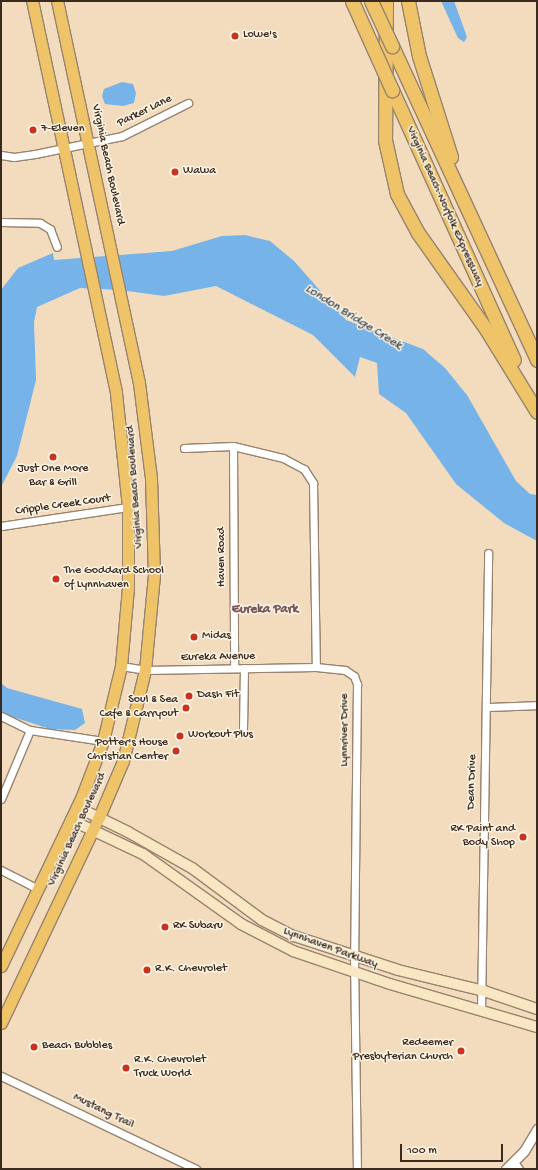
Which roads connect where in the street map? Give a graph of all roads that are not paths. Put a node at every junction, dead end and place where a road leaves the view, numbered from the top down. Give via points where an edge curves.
1 (32, 1) edge
2 (57, 1) edge
3 (352, 1) edge
4 (372, 1) edge
5 (386, 1) edge
6 (408, 1) edge
7 (188, 103) dead end
8 (88, 145) junction
9 (65, 149) junction
10 (1, 155) edge
11 (464, 201) junction
12 (1, 222) edge
13 (57, 247) dead end
14 (537, 360) edge
15 (537, 412) edge
16 (234, 446) junction
17 (184, 448) dead end
18 (128, 507) junction
19 (1, 526) edge
20 (488, 553) dead end
21 (121, 666) junction
22 (316, 667) junction
23 (234, 668) junction
24 (244, 668) junction
25 (145, 670) junction
26 (537, 705) edge
27 (486, 707) junction
28 (1, 716) edge
29 (30, 730) junction
30 (243, 730) dead end
31 (103, 741) junction
32 (1, 799) edge
33 (77, 807) junction
34 (100, 817) junction
35 (70, 820) junction
36 (93, 831) junction
37 (1, 870) edge
38 (38, 889) junction
39 (354, 957) junction
40 (1, 966) edge
41 (356, 974) junction
42 (484, 991) junction
43 (537, 1009) edge
44 (481, 1011) junction
45 (1, 1023) edge
46 (537, 1027) edge
47 (1, 1076) edge
48 (537, 1130) edge
49 (516, 1166) edge
50 (196, 1169) edge
51 (357, 1169) edge
52 (506, 1169) edge

1 - 9 main road, Virginia Beach Boulevard
2 - 8 main road, Virginia Beach Boulevard
3 - 15 highway, Virginia Beach-Norfolk Expressway, bridge
4 - 11 highway, Virginia Beach-Norfolk Expressway, bridge
5 - 15 highway via 385,140 397,194 418,233 486,329
6 - 11 highway via 426,79
7 - 8 street, Parker Lane via 122,136
8 - 9 street, Parker Lane
8 - 25 main road, Virginia Beach Boulevard via 139,383 153,496 154,574
9 - 10 street, Parker Lane via 14,157
9 - 18 main road, Virginia Beach Boulevard via 87,247 122,431
11 - 14 highway, Virginia Beach-Norfolk Expressway
12 - 13 street via 40,223 50,229
16 - 17 street
16 - 22 street via 295,463 312,481
16 - 23 street, Haven Road
18 - 19 street, Cripple Creek Court
18 - 21 main road, Virginia Beach Boulevard via 128,588
20 - 27 street, Dean Drive
21 - 25 street, Eureka Avenue
21 - 31 main road, Virginia Beach Boulevard
22 - 24 street, Eureka Avenue
22 - 39 street, Lynnriver Drive via 345,670 354,676 357,684
23 - 24 street, Eureka Avenue
23 - 25 street, Eureka Avenue
24 - 30 street
25 - 34 main road, Virginia Beach Boulevard via 129,740
26 - 27 street
27 - 42 street, Dean Drive via 482,828
28 - 29 street
29 - 31 street
29 - 32 street
31 - 33 main road, Virginia Beach Boulevard
33 - 34 main road, Lynnhaven Parkway
33 - 35 main road, Virginia Beach Boulevard
34 - 36 main road, Virginia Beach Boulevard
34 - 39 main road, Lynnhaven Parkway via 192,868 237,902 281,930
35 - 36 main road, Lynnhaven Parkway
35 - 38 main road, Virginia Beach Boulevard
36 - 41 main road, Lynnhaven Parkway via 143,854 264,937 293,951
36 - 45 main road, Virginia Beach Boulevard
37 - 38 street
38 - 40 main road, Virginia Beach Boulevard
39 - 41 street, Lynnriver Drive
39 - 42 main road, Lynnhaven Parkway
41 - 44 main road, Lynnhaven Parkway
41 - 51 street, Lynnriver Drive
42 - 43 main road, Lynnhaven Parkway
42 - 44 street, Dean Drive
44 - 46 main road, Lynnhaven Parkway
47 - 50 street, Mustang Trail
48 - 49 street
49 - 52 street

